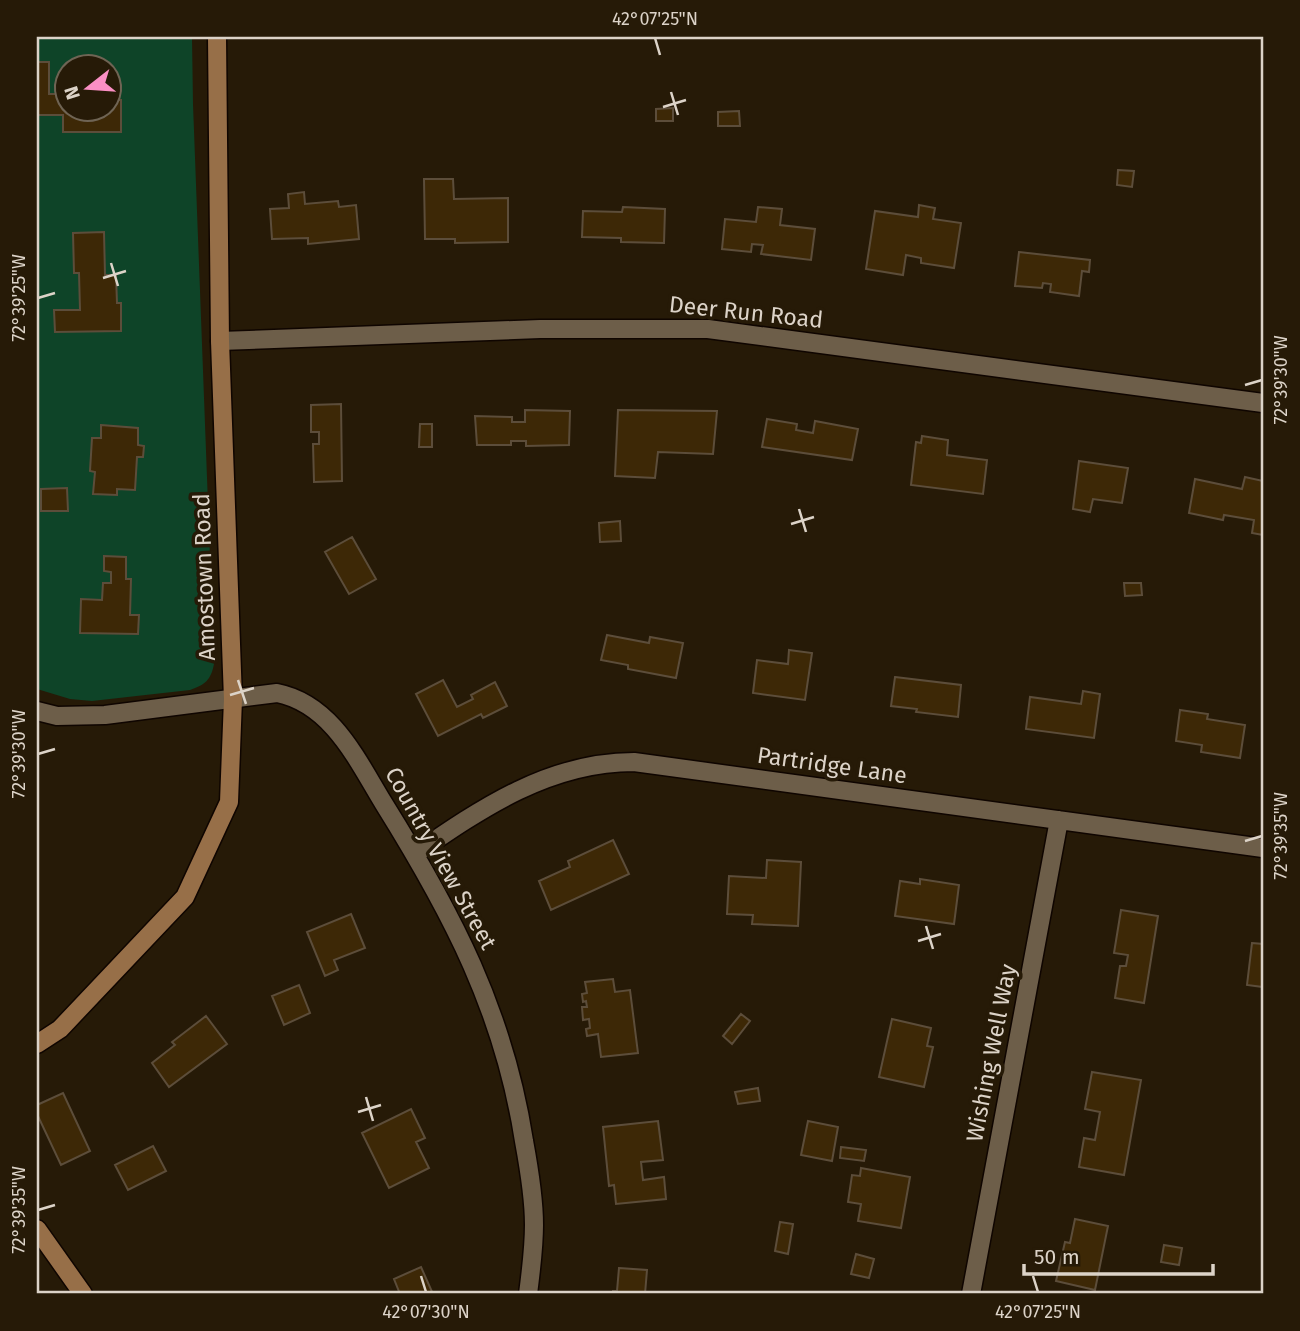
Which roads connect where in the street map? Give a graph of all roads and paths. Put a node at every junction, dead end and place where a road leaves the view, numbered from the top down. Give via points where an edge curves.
1 (217, 37) edge
2 (220, 341) junction
3 (1263, 403) edge
4 (233, 699) junction
5 (37, 710) edge
6 (1059, 820) junction
7 (1263, 848) edge
8 (415, 854) junction
9 (37, 1044) edge
10 (37, 1229) edge
11 (83, 1294) edge
12 (528, 1294) edge
13 (971, 1294) edge

1 - 2 street, Amostown Road
2 - 3 street, Deer Run Road via 540,329 708,329
2 - 4 street, Amostown Road
4 - 5 street, Country View Street via 82,717
4 - 8 street, Country View Street via 277,693 301,700 316,711 343,739
4 - 9 street, Amostown Road via 229,802 185,897 60,1029
6 - 7 street, Partridge Lane
6 - 8 street, Partridge Lane via 614,762 576,768 522,788
6 - 13 street, Wishing Well Way
8 - 12 street, Country View Street via 475,970 510,1071 532,1198
10 - 11 street

